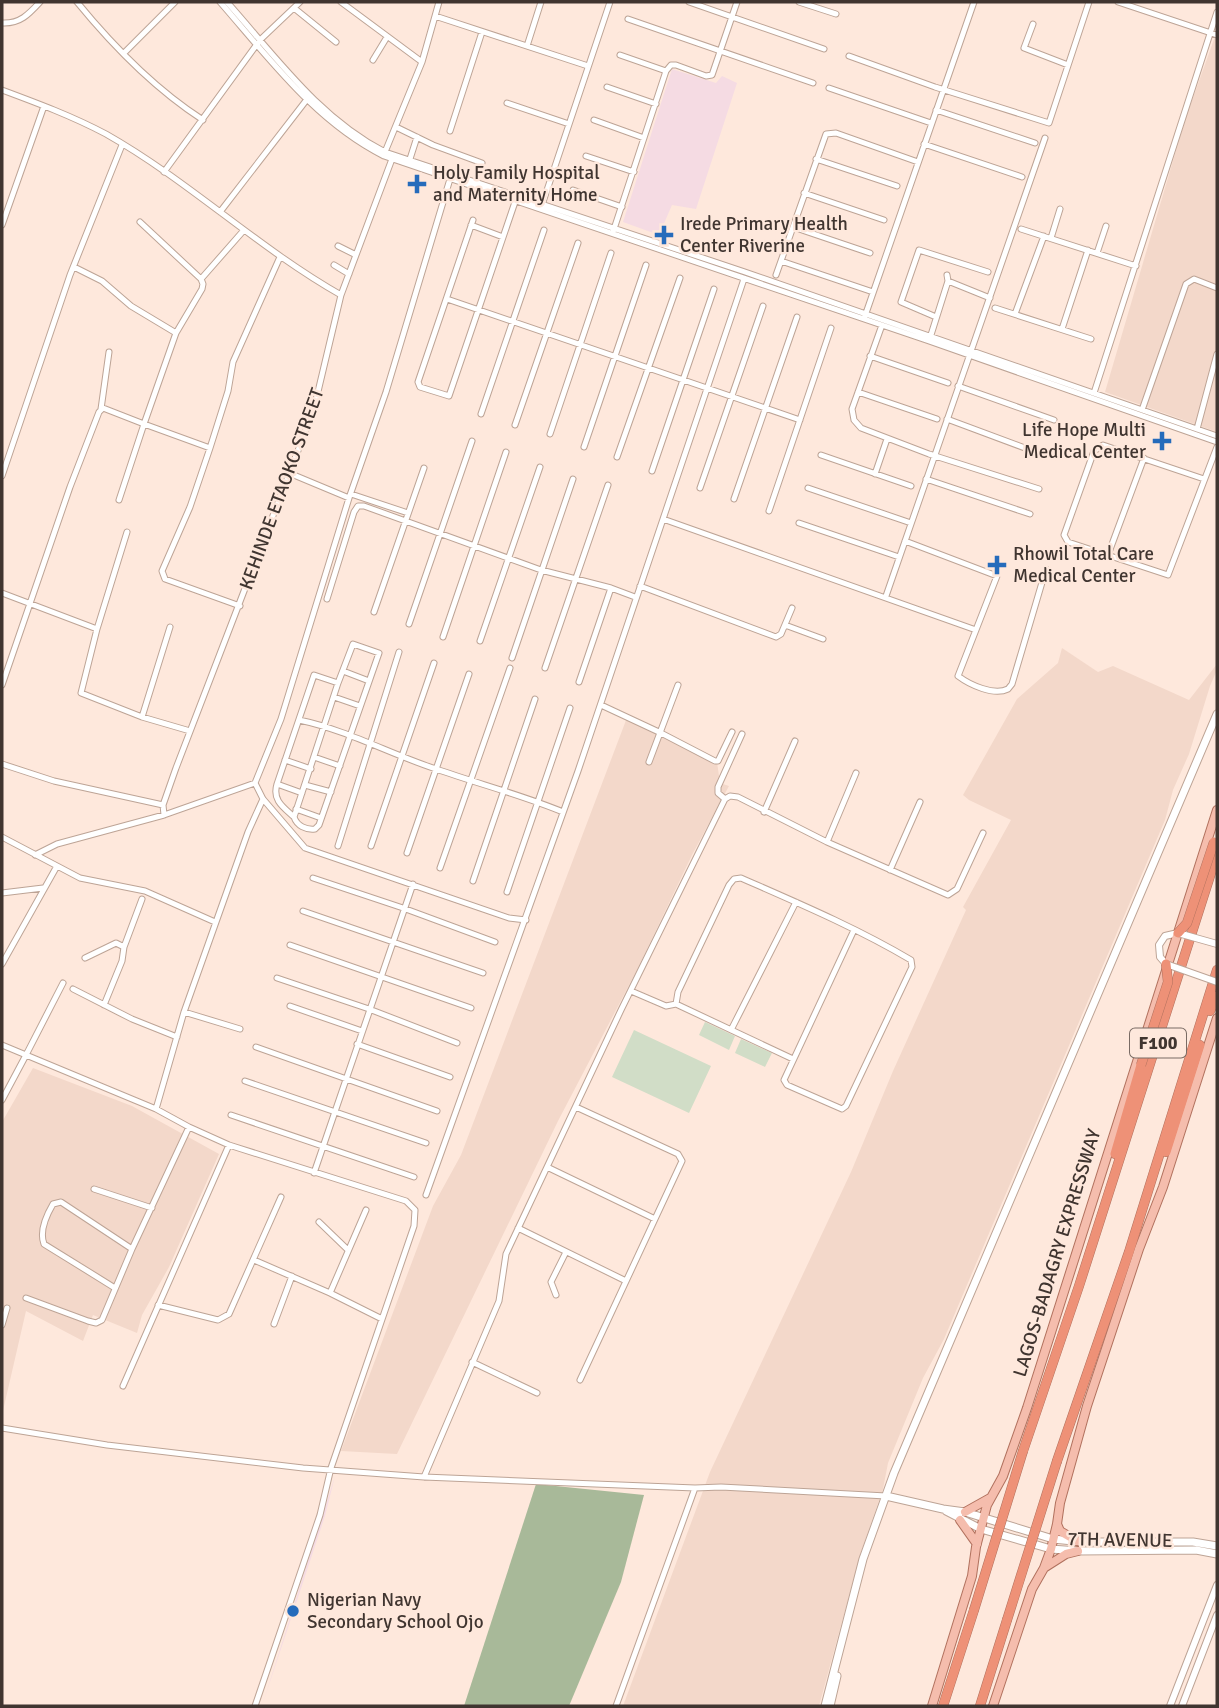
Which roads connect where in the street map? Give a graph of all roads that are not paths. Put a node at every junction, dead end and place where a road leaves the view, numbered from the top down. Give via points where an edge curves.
1 (40, 2) edge
2 (77, 2) edge
3 (175, 2) edge
4 (220, 2) edge
5 (227, 2) edge
6 (300, 2) edge
7 (341, 2) edge
8 (439, 2) edge
9 (541, 2) edge
10 (610, 2) edge
11 (689, 2) edge
12 (737, 2) edge
13 (799, 2) edge
14 (974, 2) edge
15 (1089, 2) edge
16 (1118, 2) edge
17 (1143, 2) edge
18 (294, 8) junction
19 (1140, 9) junction
20 (1217, 12) edge
21 (836, 14) dead end
22 (435, 16) junction
23 (733, 17) junction
24 (628, 19) dead end
25 (2, 23) edge
26 (1033, 24) dead end
27 (482, 32) junction
28 (1214, 34) edge
29 (387, 37) junction
30 (259, 42) junction
31 (336, 42) dead end
32 (527, 46) junction
33 (824, 49) dead end
34 (721, 51) junction
35 (124, 53) junction
36 (620, 55) dead end
37 (849, 57) dead end
38 (373, 60) dead end
39 (422, 62) junction
40 (1068, 65) junction
41 (588, 66) junction
42 (666, 71) junction
43 (813, 83) dead end
44 (607, 87) dead end
45 (829, 88) dead end
46 (2, 90) edge
47 (943, 90) junction
48 (308, 97) junction
49 (506, 103) dead end
50 (656, 104) junction
51 (44, 106) junction
52 (936, 110) junction
53 (203, 120) junction
54 (594, 120) dead end
55 (931, 123) junction
56 (569, 124) junction
57 (396, 127) junction
58 (450, 131) dead end
59 (417, 137) junction
60 (644, 138) junction
61 (1045, 138) dead end
62 (1035, 143) dead end
63 (924, 144) junction
64 (122, 145) junction
65 (386, 152) junction
66 (586, 156) dead end
67 (391, 159) junction
68 (816, 159) junction
69 (918, 162) junction
70 (409, 163) junction
71 (482, 163) dead end
72 (164, 172) junction
73 (634, 172) junction
74 (440, 173) junction
75 (1022, 177) dead end
76 (450, 179) junction
77 (897, 186) dead end
78 (573, 190) dead end
79 (804, 193) junction
80 (515, 202) junction
81 (541, 207) junction
82 (622, 207) junction
83 (1060, 209) dead end
84 (220, 212) junction
85 (884, 220) dead end
86 (140, 222) dead end
87 (2, 225) edge
88 (1105, 226) dead end
89 (793, 227) junction
90 (1021, 229) dead end
91 (244, 230) junction
92 (544, 230) dead end
93 (613, 231) junction
94 (1044, 236) junction
95 (503, 237) junction
96 (1051, 239) junction
97 (578, 243) dead end
98 (338, 246) dead end
99 (1088, 250) junction
100 (611, 253) dead end
101 (870, 253) dead end
102 (1097, 253) junction
103 (356, 255) junction
104 (280, 257) junction
105 (781, 261) junction
106 (334, 265) dead end
107 (646, 265) dead end
108 (1136, 266) junction
109 (74, 267) junction
110 (988, 272) dead end
111 (349, 274) junction
112 (745, 275) junction
113 (776, 275) dead end
114 (680, 278) dead end
115 (201, 279) junction
116 (1217, 288) edge
117 (714, 289) dead end
118 (873, 292) junction
119 (341, 295) junction
120 (990, 298) junction
121 (447, 299) junction
122 (763, 306) dead end
123 (995, 308) dead end
124 (479, 310) junction
125 (1015, 314) junction
126 (865, 316) junction
127 (797, 317) dead end
128 (936, 317) junction
129 (514, 323) junction
130 (882, 325) junction
131 (831, 328) dead end
132 (1062, 329) junction
133 (176, 333) junction
134 (548, 334) junction
135 (930, 338) junction
136 (1091, 339) dead end
137 (581, 346) junction
138 (109, 352) dead end
139 (970, 353) junction
140 (1217, 354) edge
141 (870, 356) junction
142 (616, 358) junction
143 (649, 369) junction
144 (682, 381) junction
145 (948, 383) dead end
146 (958, 386) junction
147 (708, 390) junction
148 (858, 391) junction
149 (1094, 393) junction
150 (731, 398) junction
151 (101, 409) junction
152 (765, 409) junction
153 (1142, 410) junction
154 (481, 414) dead end
155 (937, 419) dead end
156 (947, 419) junction
157 (800, 420) junction
158 (1054, 420) dead end
159 (144, 424) junction
160 (515, 425) dead end
161 (1197, 429) junction
162 (550, 434) dead end
163 (1217, 436) edge
164 (887, 439) junction
165 (472, 441) dead end
166 (1217, 444) edge
167 (584, 447) dead end
168 (211, 448) junction
169 (506, 453) dead end
170 (1041, 453) dead end
171 (821, 455) dead end
172 (934, 455) junction
173 (617, 457) dead end
174 (1143, 458) junction
175 (540, 467) dead end
176 (424, 468) dead end
177 (652, 471) dead end
178 (289, 473) junction
179 (875, 474) junction
180 (2, 476) edge
181 (573, 479) dead end
182 (926, 479) junction
183 (1204, 479) junction
184 (608, 485) dead end
185 (911, 486) dead end
186 (700, 488) dead end
187 (808, 488) dead end
188 (1039, 489) dead end
189 (350, 496) junction
190 (119, 499) dead end
191 (734, 499) dead end
192 (769, 511) dead end
193 (408, 513) junction
194 (1030, 514) dead end
195 (663, 519) junction
196 (405, 521) junction
197 (799, 523) dead end
198 (911, 523) junction
199 (127, 532) dead end
200 (440, 533) junction
201 (905, 541) junction
202 (474, 544) junction
203 (1108, 555) junction
204 (899, 557) junction
205 (507, 558) junction
206 (1046, 569) dead end
207 (541, 570) junction
208 (575, 580) junction
209 (640, 586) junction
210 (611, 588) junction
211 (2, 593) edge
212 (886, 596) junction
213 (635, 597) junction
214 (327, 599) dead end
215 (30, 602) junction
216 (240, 606) junction
217 (792, 608) dead end
218 (374, 612) dead end
219 (409, 624) dead end
220 (785, 625) junction
221 (170, 627) dead end
222 (97, 629) junction
223 (976, 630) junction
224 (443, 637) dead end
225 (824, 639) dead end
226 (480, 641) dead end
227 (399, 652) dead end
228 (512, 658) dead end
229 (434, 663) dead end
230 (510, 668) dead end
231 (545, 668) dead end
232 (344, 671) junction
233 (469, 674) dead end
234 (369, 681) junction
235 (579, 682) dead end
236 (338, 683) junction
237 (2, 685) edge
238 (678, 685) dead end
239 (334, 697) junction
240 (535, 699) dead end
241 (601, 705) junction
242 (360, 706) junction
243 (570, 708) dead end
244 (142, 717) junction
245 (299, 720) junction
246 (1217, 722) edge
247 (324, 725) junction
248 (190, 731) junction
249 (733, 732) dead end
250 (661, 733) junction
251 (742, 734) dead end
252 (350, 736) junction
253 (795, 741) dead end
254 (370, 743) junction
255 (314, 757) junction
256 (402, 757) junction
257 (285, 760) junction
258 (649, 762) dead end
259 (2, 764) edge
260 (340, 766) junction
261 (310, 769) junction
262 (437, 770) junction
263 (856, 773) dead end
264 (471, 779) junction
265 (255, 783) junction
266 (277, 784) junction
267 (305, 786) junction
268 (504, 789) junction
269 (331, 792) junction
270 (302, 793) junction
271 (263, 799) junction
272 (725, 799) junction
273 (920, 802) dead end
274 (537, 803) junction
275 (163, 805) junction
276 (296, 809) junction
277 (1217, 810) edge
278 (764, 811) junction
279 (563, 812) junction
280 (164, 816) junction
281 (294, 817) junction
282 (321, 818) junction
283 (983, 833) dead end
284 (2, 837) edge
285 (1216, 837) edge
286 (827, 842) junction
287 (338, 846) dead end
288 (371, 846) dead end
289 (407, 853) dead end
290 (1217, 854) edge
291 (35, 855) junction
292 (57, 866) junction
293 (440, 868) dead end
294 (890, 870) junction
295 (313, 878) dead end
296 (473, 881) dead end
297 (413, 884) junction
298 (43, 888) junction
299 (507, 892) dead end
300 (2, 894) edge
301 (142, 899) dead end
302 (796, 902) junction
303 (403, 908) junction
304 (303, 911) dead end
305 (526, 920) junction
306 (215, 922) junction
307 (854, 930) junction
308 (1178, 933) junction
309 (392, 941) junction
310 (495, 942) dead end
311 (1217, 944) edge
312 (290, 945) dead end
313 (124, 947) junction
314 (85, 958) dead end
315 (2, 964) edge
316 (1166, 964) junction
317 (1217, 970) edge
318 (483, 973) dead end
319 (380, 975) junction
320 (277, 978) dead end
321 (1217, 982) edge
322 (63, 983) dead end
323 (73, 989) dead end
324 (631, 991) junction
325 (1217, 996) edge
326 (676, 1004) junction
327 (104, 1005) junction
328 (289, 1006) dead end
329 (471, 1008) dead end
330 (369, 1009) junction
331 (184, 1012) junction
332 (1217, 1018) edge
333 (240, 1029) dead end
334 (731, 1030) junction
335 (362, 1031) junction
336 (177, 1037) junction
337 (457, 1043) dead end
338 (357, 1044) junction
339 (2, 1045) edge
340 (256, 1047) dead end
341 (26, 1055) junction
342 (793, 1059) junction
343 (450, 1077) dead end
344 (346, 1080) junction
345 (245, 1081) dead end
346 (2, 1100) edge
347 (576, 1107) junction
348 (156, 1110) junction
349 (437, 1111) dead end
350 (334, 1113) junction
351 (231, 1115) dead end
352 (189, 1127) junction
353 (426, 1143) dead end
354 (229, 1145) junction
355 (323, 1146) junction
356 (547, 1167) junction
357 (314, 1173) junction
358 (414, 1177) dead end
359 (94, 1189) dead end
360 (426, 1195) dead end
361 (281, 1197) dead end
362 (152, 1208) junction
363 (366, 1210) dead end
364 (655, 1219) junction
365 (319, 1222) dead end
366 (518, 1228) junction
367 (1096, 1230) junction
368 (132, 1249) junction
369 (348, 1250) junction
370 (566, 1252) junction
371 (1129, 1252) junction
372 (254, 1260) junction
373 (292, 1276) junction
374 (626, 1281) junction
375 (115, 1288) junction
376 (330, 1293) junction
377 (556, 1295) dead end
378 (26, 1298) dead end
379 (158, 1305) junction
380 (7, 1308) dead end
381 (383, 1319) junction
382 (274, 1324) dead end
383 (2, 1325) edge
384 (472, 1362) junction
385 (580, 1380) dead end
386 (123, 1386) dead end
387 (537, 1393) dead end
388 (2, 1428) edge
389 (331, 1468) junction
390 (424, 1477) junction
391 (695, 1488) junction
392 (888, 1496) junction
393 (990, 1498) junction
394 (943, 1509) junction
395 (965, 1512) junction
396 (984, 1517) junction
397 (960, 1520) junction
398 (1057, 1524) junction
399 (981, 1529) junction
400 (1053, 1539) junction
401 (977, 1544) junction
402 (1077, 1546) junction
403 (1217, 1546) edge
404 (1051, 1549) junction
405 (1217, 1554) edge
406 (1044, 1568) junction
407 (1217, 1585) edge
408 (1217, 1615) edge
409 (255, 1706) edge
410 (617, 1706) edge
411 (827, 1706) edge
412 (932, 1706) edge
413 (943, 1706) edge
414 (980, 1706) edge
415 (993, 1706) edge
416 (1170, 1706) edge
417 (1182, 1706) edge

1 - 25 street via 21,20
2 - 35 street
3 - 35 street
4 - 30 street
5 - 30 street
6 - 18 street
7 - 29 street
8 - 22 street
9 - 32 street
10 - 41 street
11 - 23 street
12 - 23 street
13 - 21 street
14 - 47 street
15 - 40 street
16 - 19 street
17 - 19 street
18 - 30 street
18 - 31 street
19 - 28 street
20 - 28 street
22 - 27 street
22 - 39 street
23 - 33 street
23 - 34 street
24 - 34 street
26 - 40 street via 1024,48
27 - 32 street
27 - 58 street
28 - 108 street
29 - 38 street
29 - 39 street
30 - 48 street
30 - 53 street
32 - 41 street
34 - 42 street via 712,75 676,65
34 - 43 street
35 - 53 street via 179,105
36 - 42 street
37 - 47 street
39 - 57 street
40 - 47 street via 1049,123
41 - 56 street
42 - 50 street
44 - 50 street
45 - 55 street
46 - 51 street
47 - 52 street
48 - 65 street via 349,131
48 - 67 street via 345,134
48 - 84 street
49 - 56 street
50 - 60 street
51 - 64 street
51 - 87 street
52 - 55 street
52 - 62 street
53 - 72 street
54 - 60 street
55 - 63 street
56 - 81 street
57 - 59 street
57 - 65 street
59 - 70 street
59 - 71 street
60 - 73 street
61 - 120 street
63 - 69 street
63 - 75 street
64 - 72 street
64 - 109 street
65 - 70 street
66 - 73 street
67 - 70 street
67 - 103 street, KEHINDE ETAOKO STREET
68 - 69 street via 831,132
68 - 77 street
68 - 79 street
69 - 118 street
70 - 74 street
72 - 84 street
73 - 82 street
74 - 76 street
74 - 81 street
76 - 80 street
76 - 189 street
78 - 82 street
79 - 85 street
79 - 89 street
80 - 81 street
80 - 95 street
81 - 93 street
82 - 93 street
83 - 96 street
84 - 91 street
86 - 115 street
88 - 102 street
89 - 101 street
89 - 105 street
90 - 94 street
91 - 104 street
91 - 115 street
92 - 129 street
93 - 112 street
94 - 96 street
94 - 125 street
95 - 121 street via 472,223
95 - 124 street
96 - 99 street
97 - 134 street
98 - 103 street
99 - 102 street
99 - 132 street
100 - 137 street
102 - 108 street
103 - 111 street, KEHINDE ETAOKO STREET
104 - 119 street
104 - 168 street via 233,362
105 - 113 street
105 - 118 street
106 - 111 street
107 - 142 street
108 - 149 street
109 - 133 street
109 - 180 street
110 - 128 street via 919,250 901,302
111 - 119 street, KEHINDE ETAOKO STREET
112 - 126 street
112 - 147 street
114 - 143 street
115 - 133 street via 202,289
116 - 153 street via 1194,279 1186,284
117 - 144 street
118 - 126 street
119 - 178 street, KEHINDE ETAOKO STREET via 316,400
120 - 128 street via 948,278
120 - 139 street
121 - 124 street
121 - 124 street via 420,387 451,394
122 - 150 street
123 - 125 street
124 - 129 street
125 - 132 street
126 - 130 street
126 - 135 street
127 - 152 street
128 - 135 street
129 - 134 street
129 - 154 street
130 - 135 street
130 - 141 street
131 - 157 street
132 - 136 street
133 - 159 street
134 - 137 street
134 - 160 street
135 - 139 street
137 - 142 street
137 - 162 street
138 - 151 street
139 - 146 street
139 - 149 street
139 - 166 street
140 - 161 street
141 - 145 street
141 - 148 street
142 - 143 street
142 - 167 street
143 - 144 street
143 - 173 street
144 - 147 street
144 - 177 street
146 - 156 street
146 - 158 street
147 - 150 street
147 - 195 street
148 - 155 street
148 - 164 street via 854,420 865,432
149 - 153 street
150 - 152 street
150 - 186 street
151 - 159 street
151 - 215 street
152 - 157 street
152 - 191 street
153 - 161 street
156 - 170 street
156 - 172 street
157 - 192 street
159 - 168 street
159 - 190 street
161 - 163 street
164 - 172 street
164 - 179 street
165 - 200 street
166 - 183 street
168 - 216 street via 162,576
169 - 202 street
171 - 179 street
172 - 182 street
172 - 188 street
174 - 183 street
174 - 203 street
174 - 203 street via 1103,445 1089,463 1064,535 1068,542
175 - 205 street
176 - 193 street
178 - 189 street
178 - 216 street, KEHINDE ETAOKO STREET
179 - 185 street
181 - 207 street
182 - 194 street
182 - 198 street
183 - 203 street via 1168,575
184 - 208 street
187 - 198 street
189 - 193 street
189 - 265 street via 281,719
193 - 196 street
195 - 209 street
195 - 212 street
196 - 200 street
196 - 214 street via 358,506
196 - 218 street
197 - 204 street
198 - 201 street
199 - 222 street
200 - 202 street
200 - 219 street
201 - 204 street
201 - 223 street via 996,576
202 - 205 street
202 - 224 street
204 - 212 street
205 - 207 street
205 - 226 street
206 - 223 street via 1012,684 1002,692 958,676
207 - 208 street
207 - 228 street
208 - 210 street
208 - 231 street
209 - 213 street
209 - 220 street via 771,636 781,634
210 - 213 street
210 - 235 street
211 - 215 street
212 - 223 street
213 - 241 street
215 - 222 street
215 - 237 street
216 - 248 street, KEHINDE ETAOKO STREET
217 - 220 street
220 - 225 street
221 - 244 street
222 - 244 street via 81,693
227 - 254 street
229 - 256 street
230 - 264 street
232 - 234 street
232 - 234 street via 353,644 379,653
232 - 236 street
233 - 262 street
234 - 242 street
236 - 239 street
236 - 245 street via 314,675
238 - 250 street
239 - 242 street
239 - 247 street
240 - 268 street
241 - 250 street
241 - 279 street
242 - 252 street
243 - 274 street
244 - 248 street
245 - 247 street
245 - 257 street
246 - 392 main road
247 - 252 street
247 - 255 street
248 - 275 street, KEHINDE ETAOKO STREET
249 - 250 street via 718,761
250 - 258 street
251 - 272 street via 718,787
252 - 254 street
252 - 260 street
253 - 278 street
254 - 256 street
254 - 287 street
255 - 260 street
255 - 261 street
256 - 262 street
256 - 288 street
257 - 261 street
257 - 266 street
259 - 275 street via 54,781
260 - 269 street
261 - 267 street
262 - 264 street
262 - 289 street
263 - 286 street
264 - 268 street
264 - 293 street
265 - 271 street
265 - 280 street
266 - 270 street
266 - 281 street via 277,801
267 - 269 street
267 - 270 street
268 - 274 street
268 - 296 street
269 - 282 street
270 - 276 street
271 - 297 street via 305,848
271 - 306 street
272 - 278 street via 733,795
272 - 324 street
273 - 294 street
274 - 279 street
274 - 299 street
275 - 280 street, KEHINDE ETAOKO STREET
276 - 281 street
276 - 282 street
277 - 393 main road, LAGOS-BADAGRY EXPRESSWAY via 1027,1408 1003,1476
278 - 286 street
279 - 305 street
280 - 291 street via 57,844
281 - 282 street via 309,830 315,830
283 - 294 street via 957,889 947,895
284 - 291 street
285 - 308 highway, bridge via 1186,923
286 - 294 street
290 - 367 highway, LAGOS-BADAGRY EXPRESSWAY / F100
291 - 292 street
292 - 298 street
292 - 306 street via 91,881 145,891
295 - 303 street
297 - 303 street
297 - 305 street
298 - 300 street
298 - 315 street
301 - 313 street
302 - 307 street
302 - 326 street via 734,879
302 - 334 street
303 - 309 street
303 - 310 street
304 - 309 street
305 - 360 street
306 - 331 street
307 - 342 street
307 - 342 street via 911,960 912,967 846,1106 837,1108 787,1085 784,1080
308 - 311 street, bridge
308 - 316 street via 1165,936 1159,945
309 - 318 street
309 - 319 street
312 - 319 street
313 - 314 street via 110,944
313 - 327 street
316 - 321 street, bridge
316 - 367 highway, bridge via 1167,987
317 - 371 highway, F100
319 - 329 street
319 - 330 street
320 - 330 street
322 - 341 street
323 - 327 street
324 - 326 street via 666,1006
324 - 347 street
325 - 371 highway
326 - 334 street
327 - 336 street
328 - 335 street
330 - 335 street
330 - 337 street
331 - 333 street
331 - 336 street
332 - 398 main road via 1087,1406
334 - 342 street
335 - 338 street
336 - 348 street
338 - 343 street
338 - 344 street
339 - 341 street
340 - 344 street
341 - 346 street
341 - 348 street
344 - 349 street
344 - 350 street
345 - 350 street
347 - 356 street
347 - 364 street via 681,1157
348 - 352 street
350 - 353 street
350 - 355 street
351 - 355 street
352 - 354 street
352 - 362 street
354 - 357 street
354 - 379 street
355 - 357 street
355 - 358 street
356 - 364 street
356 - 366 street
357 - 381 street via 406,1201 415,1210 414,1226
359 - 362 street
361 - 372 street
362 - 368 street
363 - 369 street
364 - 374 street
365 - 369 street
366 - 370 street
366 - 384 street via 503,1263 499,1301
367 - 413 highway, LAGOS-BADAGRY EXPRESSWAY / F100, bridge
368 - 375 street
368 - 375 street via 61,1202 53,1204 44,1225 44,1244
369 - 376 street
370 - 374 street
370 - 377 street via 551,1282
371 - 414 highway, F100, bridge
372 - 373 street
372 - 379 street via 229,1314 218,1320
373 - 376 street
373 - 382 street
374 - 385 street
375 - 378 street via 102,1320 96,1323
376 - 381 street
379 - 386 street
380 - 383 street
381 - 389 street
384 - 387 street
384 - 390 street
388 - 389 street via 107,1445
389 - 390 street
389 - 409 street via 320,1515
390 - 391 street
391 - 392 street
391 - 410 street
392 - 394 main road, 7TH AVENUE
392 - 411 main road
393 - 395 main road
393 - 396 main road, LAGOS-BADAGRY EXPRESSWAY
394 - 395 main road, 7TH AVENUE
394 - 397 main road
395 - 396 main road, 7TH AVENUE
396 - 399 main road, LAGOS-BADAGRY EXPRESSWAY
396 - 400 main road, 7TH AVENUE
397 - 399 main road
397 - 401 main road
398 - 400 main road
398 - 402 main road
399 - 401 main road, LAGOS-BADAGRY EXPRESSWAY
399 - 404 main road
400 - 402 main road, 7TH AVENUE
400 - 404 main road
401 - 412 main road, LAGOS-BADAGRY EXPRESSWAY via 972,1576
402 - 403 main road, 7TH AVENUE via 1193,1542
402 - 404 main road
402 - 405 main road
402 - 406 main road
404 - 406 main road
406 - 415 main road via 1032,1589
407 - 416 street
408 - 417 street

